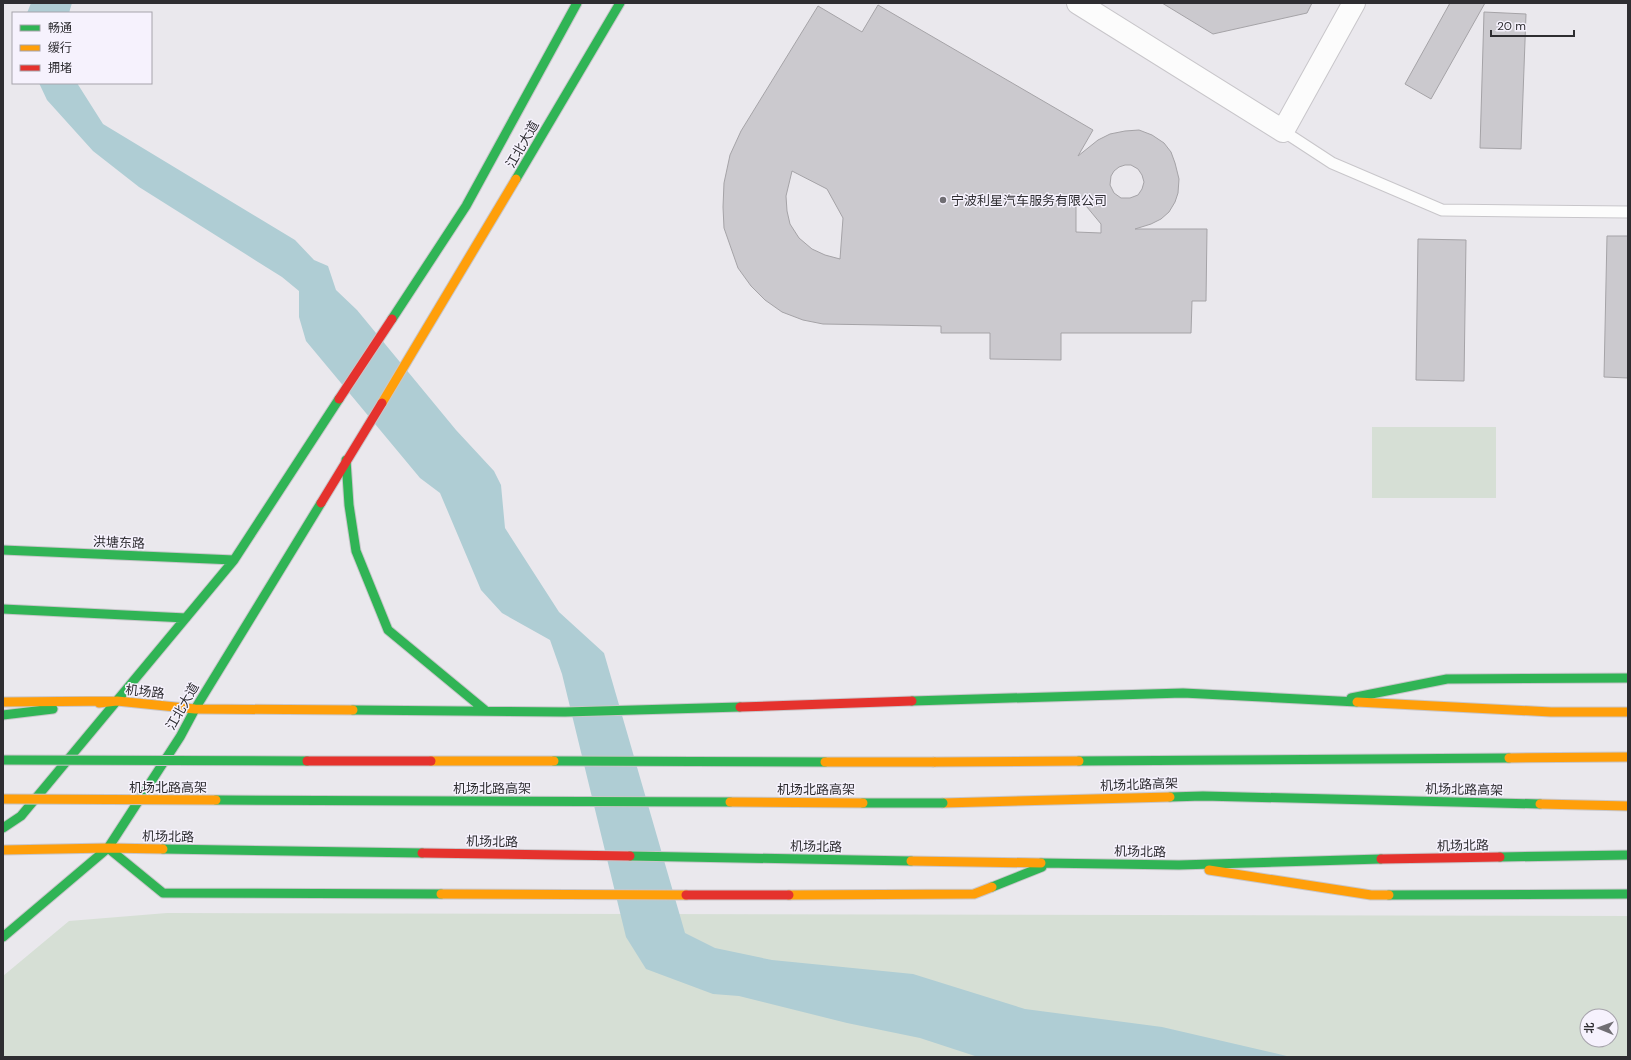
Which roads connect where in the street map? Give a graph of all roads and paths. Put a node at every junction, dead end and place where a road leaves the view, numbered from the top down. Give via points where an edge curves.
1 (577, 3) edge
2 (620, 3) edge
3 (1078, 3) edge
4 (1354, 3) edge
5 (1283, 131) junction
6 (1628, 212) edge
7 (347, 459) junction
8 (3, 550) edge
9 (234, 560) junction
10 (3, 609) edge
11 (186, 618) junction
12 (1628, 678) edge
13 (1339, 700) junction
14 (117, 701) junction
15 (3, 702) edge
16 (195, 709) junction
17 (486, 711) junction
18 (1628, 712) edge
19 (3, 715) edge
20 (1628, 757) edge
21 (3, 760) edge
22 (3, 799) edge
23 (1628, 806) edge
24 (3, 828) edge
25 (108, 848) junction
26 (3, 850) edge
27 (1628, 855) edge
28 (1051, 863) junction
29 (1179, 865) junction
30 (1628, 894) edge
31 (3, 938) edge

1 - 9 main road, 江北大道 via 466,206
2 - 7 main road, 江北大道 via 446,298
3 - 5 street
4 - 5 street
5 - 6 lane via 1332,163 1442,210
7 - 16 main road, 江北大道
7 - 17 main road via 349,505 356,552 388,630
8 - 9 main road, 洪塘东路
9 - 11 main road
10 - 11 main road
11 - 14 main road
12 - 13 main road via 1448,679
13 - 17 main road via 1184,693 564,712
13 - 18 main road via 1551,712
14 - 15 main road
14 - 16 main road, 机场路
14 - 19 main road
14 - 24 main road via 20,816
16 - 17 main road
16 - 25 main road, 江北大道 via 180,737
20 - 21 main road, 机场北路高架, bridge via 934,762
22 - 23 main road, 机场北路高架, bridge via 943,803 1203,796
25 - 26 main road, 机场北路
25 - 28 main road, 机场北路
25 - 28 main road via 162,893 974,894
25 - 31 main road, 江北大道
27 - 29 main road, 机场北路
28 - 29 main road, 机场北路
29 - 30 main road via 1371,895

